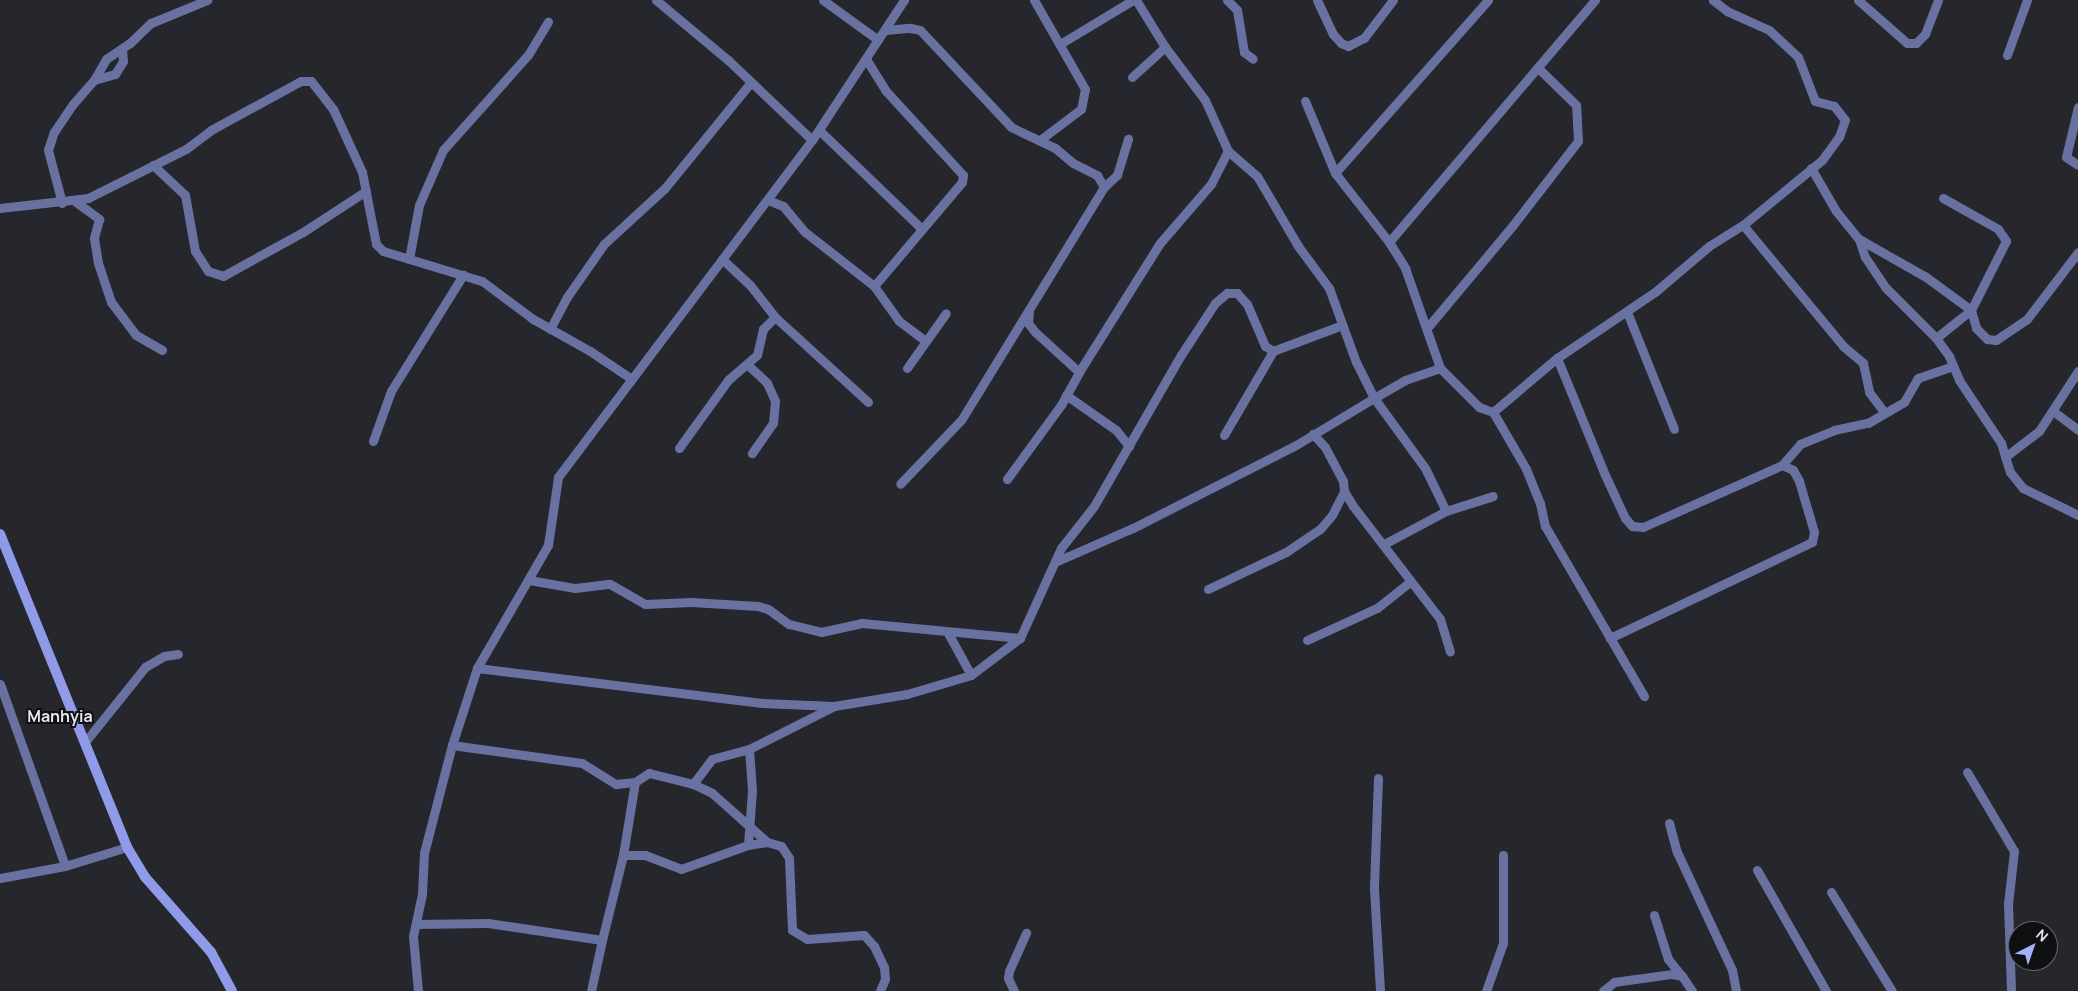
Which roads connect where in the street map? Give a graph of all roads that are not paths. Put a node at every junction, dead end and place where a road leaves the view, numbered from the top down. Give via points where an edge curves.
1 (207, 0) edge
2 (656, 0) edge
3 (824, 0) edge
4 (904, 0) edge
5 (1034, 0) edge
6 (1134, 0) edge
7 (1227, 0) edge
8 (1317, 0) edge
9 (1393, 0) edge
10 (1488, 0) edge
11 (1596, 0) edge
12 (1713, 0) edge
13 (1858, 0) edge
14 (1938, 0) edge
15 (2027, 0) edge
16 (548, 22) dead end
17 (885, 30) junction
18 (878, 40) junction
19 (1060, 44) junction
20 (1165, 47) junction
21 (122, 50) junction
22 (2007, 55) dead end
23 (866, 59) junction
24 (1253, 59) dead end
25 (1537, 67) junction
26 (1132, 77) dead end
27 (94, 80) junction
28 (751, 82) junction
29 (1305, 101) dead end
30 (2078, 107) edge
31 (819, 130) junction
32 (1128, 139) dead end
33 (812, 140) junction
34 (1040, 140) junction
35 (1228, 152) junction
36 (153, 165) junction
37 (2078, 165) edge
38 (1811, 168) junction
39 (1335, 173) junction
40 (1104, 187) junction
41 (366, 191) junction
42 (1943, 198) dead end
43 (768, 200) junction
44 (76, 202) junction
45 (62, 203) junction
46 (0, 208) edge
47 (1743, 225) junction
48 (921, 228) junction
49 (1859, 239) junction
50 (1389, 242) junction
51 (2078, 252) edge
52 (722, 259) junction
53 (410, 260) junction
54 (463, 275) junction
55 (874, 286) junction
56 (1029, 309) junction
57 (1971, 310) junction
58 (1627, 312) junction
59 (946, 313) dead end
60 (775, 317) junction
61 (1342, 325) junction
62 (1427, 328) junction
63 (550, 329) junction
64 (1936, 338) junction
65 (924, 340) junction
66 (162, 350) dead end
67 (1273, 351) junction
68 (1557, 358) junction
69 (748, 366) junction
70 (1953, 366) junction
71 (907, 368) dead end
72 (1440, 368) junction
73 (2078, 371) edge
74 (1078, 372) junction
75 (630, 378) junction
76 (1066, 395) junction
77 (1374, 398) junction
78 (868, 402) dead end
79 (2054, 411) junction
80 (1493, 412) junction
81 (1886, 413) junction
82 (1674, 429) dead end
83 (2078, 430) edge
84 (1313, 434) junction
85 (1224, 435) dead end
86 (373, 441) dead end
87 (1129, 446) junction
88 (679, 448) dead end
89 (752, 453) dead end
90 (2005, 457) junction
91 (1782, 465) junction
92 (1007, 479) dead end
93 (900, 484) dead end
94 (1344, 491) junction
95 (1493, 496) dead end
96 (1446, 511) junction
97 (2078, 515) edge
98 (0, 534) edge
99 (1384, 544) junction
100 (1055, 562) junction
101 (529, 580) junction
102 (1411, 581) junction
103 (1208, 589) dead end
104 (948, 633) junction
105 (1020, 638) junction
106 (1610, 638) junction
107 (1307, 640) dead end
108 (1450, 651) dead end
109 (178, 654) dead end
110 (477, 668) junction
111 (971, 675) junction
112 (0, 684) edge
113 (1644, 696) dead end
114 (834, 706) junction
115 (85, 742) junction
116 (452, 745) junction
117 (749, 749) junction
118 (1967, 772) dead end
119 (1378, 778) dead end
120 (635, 782) junction
121 (693, 784) junction
122 (1669, 823) dead end
123 (748, 827) junction
124 (767, 842) junction
125 (748, 845) junction
126 (127, 847) junction
127 (623, 855) junction
128 (1503, 855) dead end
129 (65, 866) junction
130 (1757, 870) dead end
131 (0, 878) edge
132 (1831, 892) dead end
133 (1654, 915) dead end
134 (416, 924) junction
135 (1026, 933) dead end
136 (602, 940) junction
137 (1682, 976) junction
138 (232, 991) edge
139 (418, 991) edge
140 (591, 991) edge
141 (880, 991) edge
142 (1014, 991) edge
143 (1380, 991) edge
144 (1486, 991) edge
145 (1603, 991) edge
146 (1692, 991) edge
147 (1736, 991) edge
148 (1826, 991) edge
149 (1892, 991) edge
150 (2011, 991) edge

1 - 21 street via 160,18
2 - 28 street
3 - 18 street
4 - 17 street
5 - 19 street
6 - 19 street
6 - 20 street
7 - 24 street via 1237,10 1244,52
8 - 9 street via 1334,34 1348,46 1364,38
10 - 39 street
11 - 25 street
12 - 38 street via 1727,11 1769,30 1798,57 1815,101 1834,106 1841,113 1845,120 1839,137 1822,160
13 - 14 street via 1908,43 1916,42 1925,34
15 - 22 street
16 - 53 street via 528,54 443,150 419,204
17 - 18 street
17 - 34 street via 920,30 1012,127
18 - 23 street
19 - 34 street via 1085,89 1085,99 1081,108
20 - 26 street
20 - 35 street via 1205,100
21 - 27 street via 106,59
21 - 27 street via 123,61 115,74
23 - 31 street
23 - 48 street via 885,90 962,175 962,182
25 - 50 street
25 - 62 street via 1576,105 1578,140 1513,225
27 - 45 street via 49,141 48,150
28 - 33 street
28 - 63 street via 665,188 604,244 567,297
29 - 39 street
30 - 37 street via 2066,156
31 - 33 street
31 - 48 street
32 - 40 street via 1117,175
33 - 43 street
34 - 40 street via 1097,176
35 - 61 street via 1257,176 1298,246 1329,288
35 - 74 street via 1211,184 1160,243
36 - 41 street via 305,80 316,84 333,110 362,172
36 - 41 street via 186,195 189,232 195,251 208,271 223,276 304,232
36 - 44 street via 110,189
38 - 47 street
38 - 49 street via 1836,211
39 - 50 street
40 - 56 street
41 - 53 street via 376,244 389,253
42 - 57 street via 1998,229 2006,241
43 - 52 street
43 - 55 street via 783,206 805,232
44 - 45 street
44 - 66 street via 99,219 94,238 98,264 111,302 136,335
45 - 46 street
47 - 58 street via 1709,246
47 - 81 street via 1843,346 1863,363 1869,392
48 - 55 street
49 - 57 street via 1926,277
49 - 64 street via 1865,257 1886,288
50 - 62 street via 1412,284
51 - 57 street via 2027,319 1996,340 1987,339 1976,328
52 - 60 street via 750,285
52 - 75 street
53 - 54 street
54 - 63 street via 498,290
54 - 86 street via 391,391
55 - 65 street via 899,321
56 - 74 street via 1028,323 1034,332
56 - 93 street via 961,420
57 - 64 street
58 - 68 street
58 - 82 street
59 - 65 street
60 - 69 street via 764,329 757,355
60 - 78 street
61 - 67 street
61 - 77 street
62 - 72 street
63 - 75 street
64 - 70 street
65 - 71 street
67 - 85 street
67 - 87 street via 1265,346 1247,304 1237,293 1227,293 1201,321
68 - 80 street
68 - 91 street via 1605,475 1632,526 1643,526
69 - 88 street via 728,380
69 - 89 street via 763,378 775,401 773,423
70 - 81 street via 1918,378 1904,402
70 - 90 street via 2001,443
72 - 77 street via 1406,380
72 - 80 street via 1479,407
73 - 79 street
74 - 76 street
75 - 101 street via 558,477 554,486 552,533
76 - 87 street via 1116,430
76 - 92 street
77 - 84 street
77 - 96 street via 1425,468
79 - 83 street
79 - 90 street via 2039,431
80 - 106 street via 1526,469 1540,503 1545,526
81 - 91 street via 1856,428 1834,430 1800,444
84 - 94 street via 1325,447
84 - 100 street via 1133,528
87 - 100 street via 1094,506 1064,542
90 - 97 street via 2010,472 2023,488
91 - 106 street via 1794,470 1799,481 1815,539
94 - 99 street
94 - 103 street via 1320,529 1286,552
95 - 96 street
96 - 99 street
98 - 115 street
99 - 102 street
100 - 105 street
101 - 104 street via 575,588 610,584 645,604 691,602 758,606 768,608 789,624 822,632 862,623
101 - 110 street
102 - 107 street via 1377,608
102 - 108 street via 1440,619
104 - 105 street
104 - 111 street
105 - 111 street
106 - 113 street
109 - 115 street via 164,656 145,667
110 - 114 street via 762,703
110 - 116 street
111 - 114 street via 907,694
112 - 129 street
114 - 117 street
115 - 126 street
116 - 120 street via 582,763 610,782
116 - 134 street via 424,853
117 - 121 street via 712,759
117 - 123 street via 752,790
118 - 150 street via 2014,851 2008,904
119 - 143 street via 1374,889
120 - 121 street via 649,773
120 - 127 street
121 - 123 street via 712,793
122 - 147 street via 1676,852 1732,970
123 - 124 street
123 - 125 street
124 - 125 street
124 - 141 street via 781,846 789,858 792,930 807,939 864,935 884,967 885,979
125 - 127 street via 689,868 671,866 645,855
126 - 129 street
126 - 138 street via 145,877 211,952
127 - 136 street
128 - 144 street via 1503,943
129 - 131 street
130 - 148 street
132 - 149 street
133 - 137 street via 1668,959
134 - 136 street via 488,923
134 - 139 street via 413,936
135 - 142 street via 1009,971 1008,978
136 - 140 street
137 - 145 street via 1672,974 1614,982
137 - 146 street

